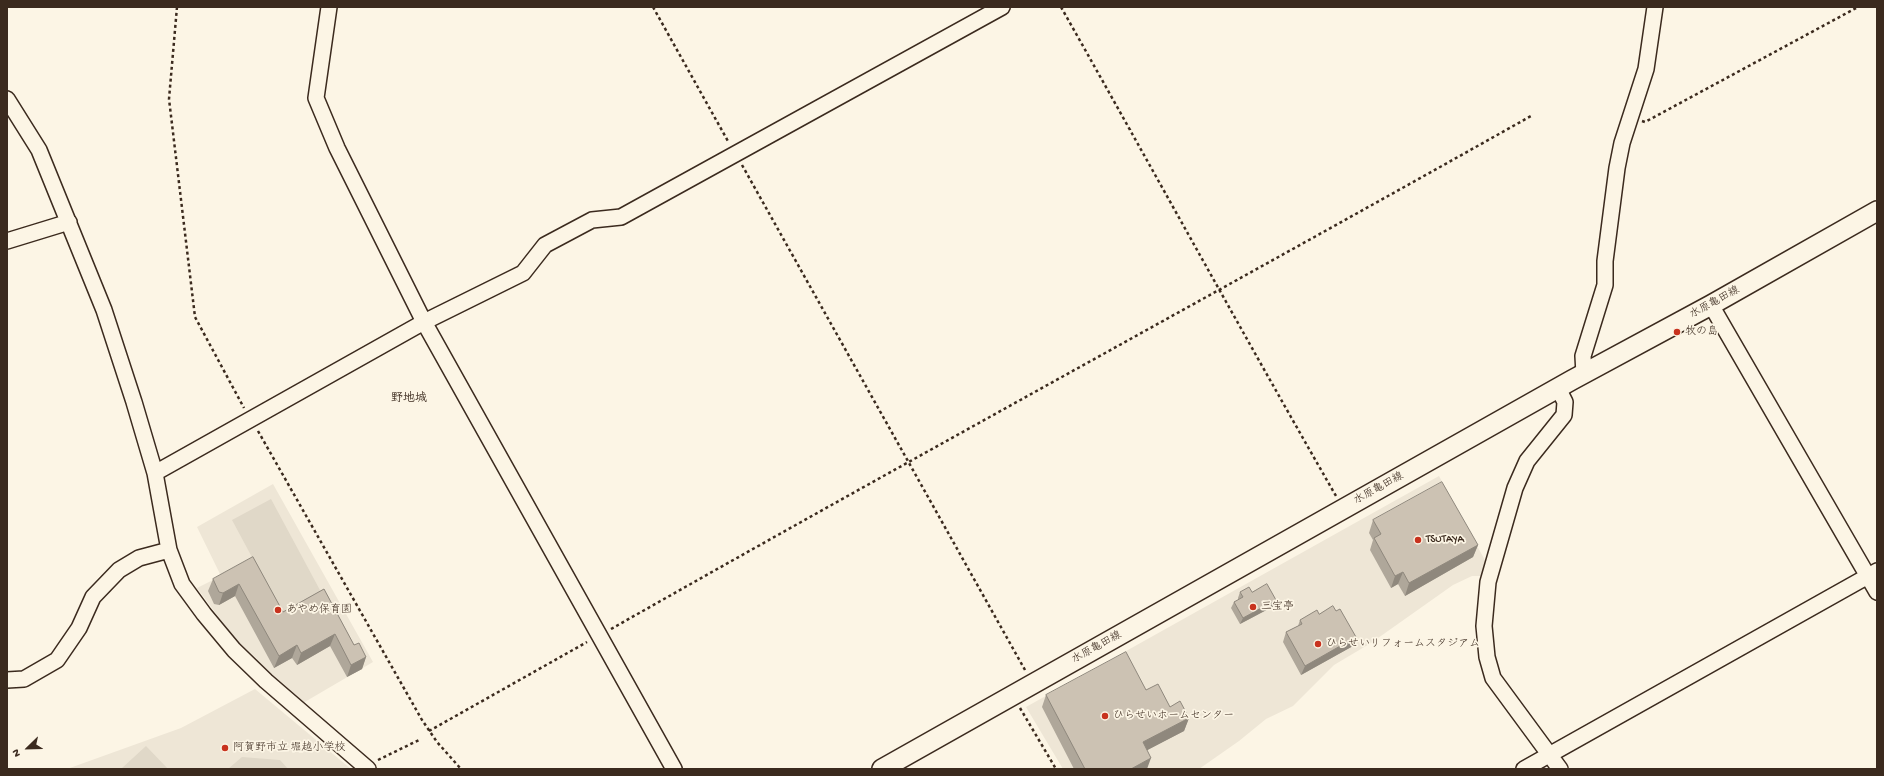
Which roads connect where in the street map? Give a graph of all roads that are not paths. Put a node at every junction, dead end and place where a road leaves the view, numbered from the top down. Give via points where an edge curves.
1 (329, 7) edge
2 (1002, 7) edge
3 (1655, 7) edge
4 (7, 99) edge
5 (1877, 211) edge
6 (69, 222) junction
7 (7, 241) edge
8 (1712, 305) junction
9 (424, 322) junction
10 (1584, 374) junction
11 (1558, 388) junction
12 (155, 473) junction
13 (169, 550) junction
14 (1873, 574) edge
15 (1877, 592) edge
16 (7, 680) edge
17 (1550, 755) junction
18 (366, 768) edge
19 (674, 769) edge
20 (882, 769) edge
21 (1524, 769) edge
22 (1560, 769) edge

1 - 9 street via 316,98 337,148
2 - 9 street via 621,217 592,220 545,245 523,273
3 - 10 street via 1646,69 1622,143 1605,261 1605,285 1583,356
4 - 6 street via 39,150
5 - 8 main road, 水原亀田線
6 - 7 street
6 - 12 street via 104,310
8 - 10 main road, 水原亀田線
8 - 14 street
9 - 12 street
9 - 19 street
10 - 11 main road, 水原亀田線
11 - 17 street via 1565,402 1564,415 1528,461 1515,488 1488,582 1484,626 1487,657 1493,678
11 - 20 main road, 水原亀田線
12 - 13 street
13 - 16 street via 139,558 119,570 93,597 80,628 57,660 24,679
13 - 18 street via 182,584 234,650
14 - 15 street
14 - 17 street
17 - 21 street
17 - 22 street

